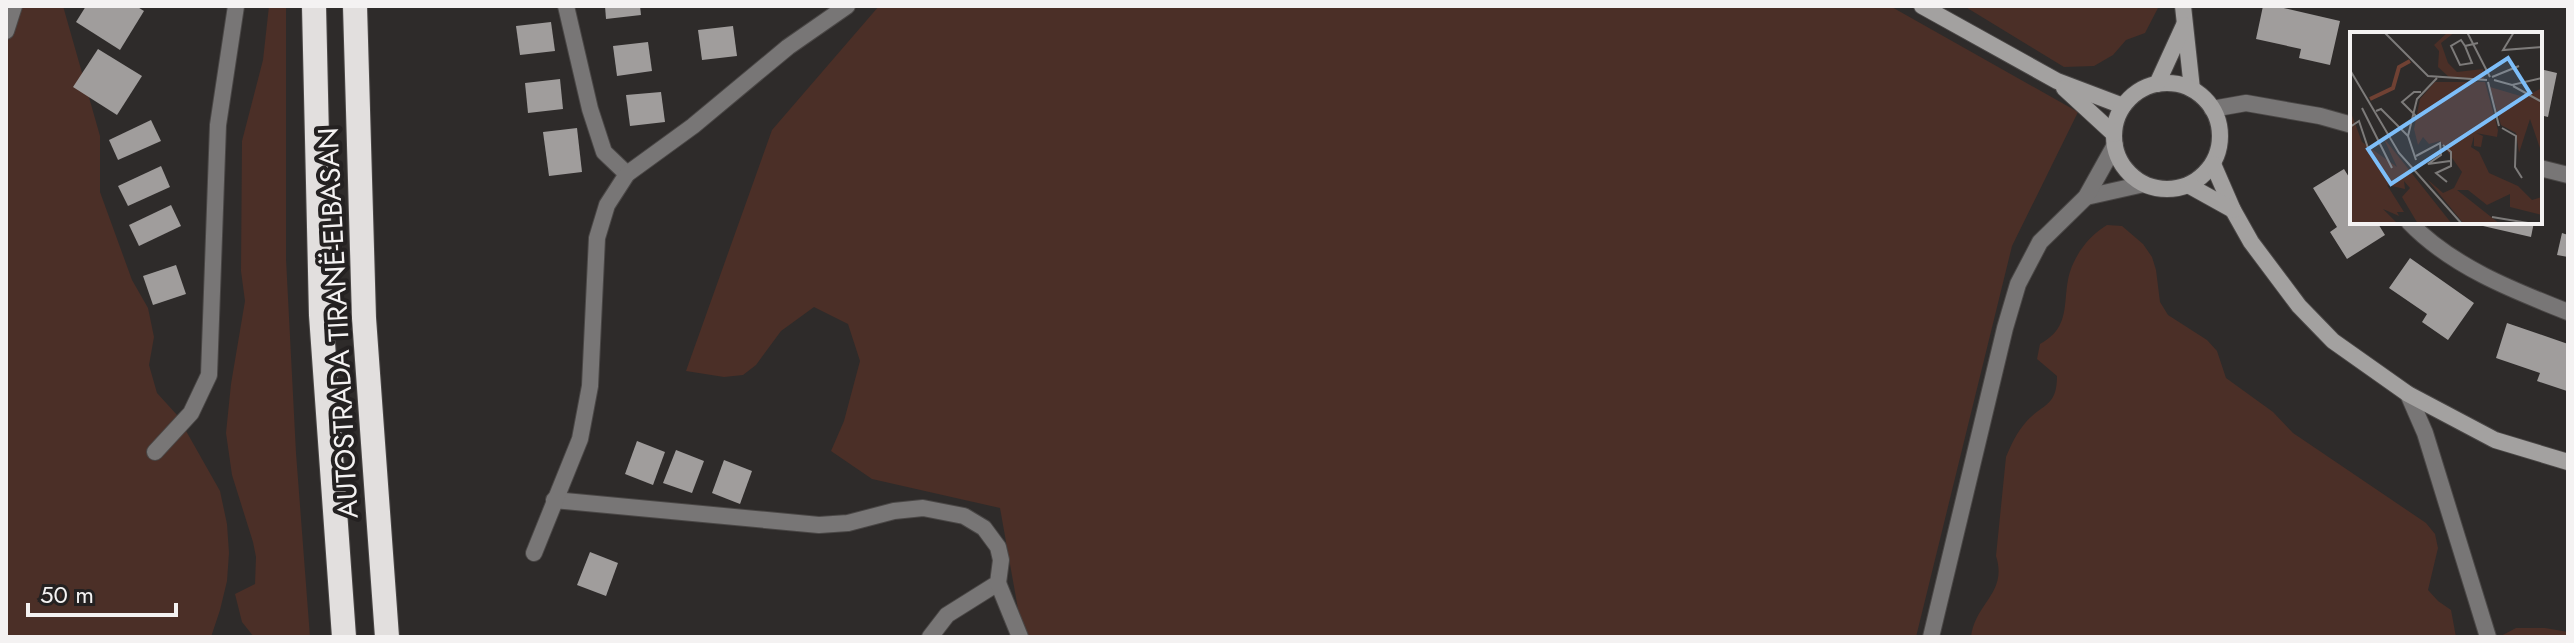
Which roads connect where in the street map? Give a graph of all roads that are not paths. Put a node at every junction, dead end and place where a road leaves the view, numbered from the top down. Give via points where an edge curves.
1 (14, 6) edge
2 (236, 6) edge
3 (314, 6) edge
4 (355, 6) edge
5 (566, 6) edge
6 (847, 6) edge
7 (1922, 6) edge
8 (2183, 6) edge
9 (2185, 24) junction
10 (6, 31) edge
11 (2057, 81) junction
12 (2157, 84) junction
13 (2192, 89) junction
14 (2123, 106) junction
15 (2212, 109) junction
16 (2350, 124) edge
17 (2114, 140) junction
18 (2213, 164) junction
19 (2542, 168) edge
20 (627, 174) junction
21 (2568, 175) edge
22 (2144, 184) junction
23 (2188, 185) junction
24 (2086, 197) junction
25 (2233, 210) junction
26 (2411, 224) edge
27 (2568, 312) edge
28 (2408, 394) junction
29 (155, 452) dead end
30 (2568, 462) edge
31 (554, 500) junction
32 (534, 553) dead end
33 (998, 583) junction
34 (344, 637) edge
35 (387, 637) edge
36 (930, 637) edge
37 (1020, 637) edge
38 (1931, 637) edge
39 (2488, 637) edge

1 - 10 street
2 - 29 street via 218,125 209,375 191,413
3 - 34 highway, AUTOSTRADA TIRANË-ELBASAN via 321,315
4 - 35 highway, AUTOSTRADA TIRANË-ELBASAN via 364,318
5 - 20 street via 604,152
6 - 20 street
7 - 11 main road
8 - 9 main road
9 - 12 main road
9 - 13 main road
11 - 14 main road
11 - 17 main road
12 - 13 main road
12 - 14 main road
13 - 15 main road
14 - 17 main road
15 - 16 street via 2246,103
15 - 18 main road via 2220,136
17 - 22 main road via 2125,168
17 - 24 street
18 - 23 main road
18 - 25 main road
19 - 21 street
20 - 31 street via 607,205 597,238 590,386 580,439
22 - 23 main road via 2158,189
22 - 24 street
23 - 25 main road
24 - 38 street via 2040,242 2018,284
25 - 28 main road via 2299,306 2333,341
26 - 27 street via 2487,277
28 - 30 main road via 2495,440
28 - 39 street
31 - 32 street
31 - 33 street via 819,525 923,508 950,513 984,528 998,547
33 - 36 street via 947,615
33 - 37 street

